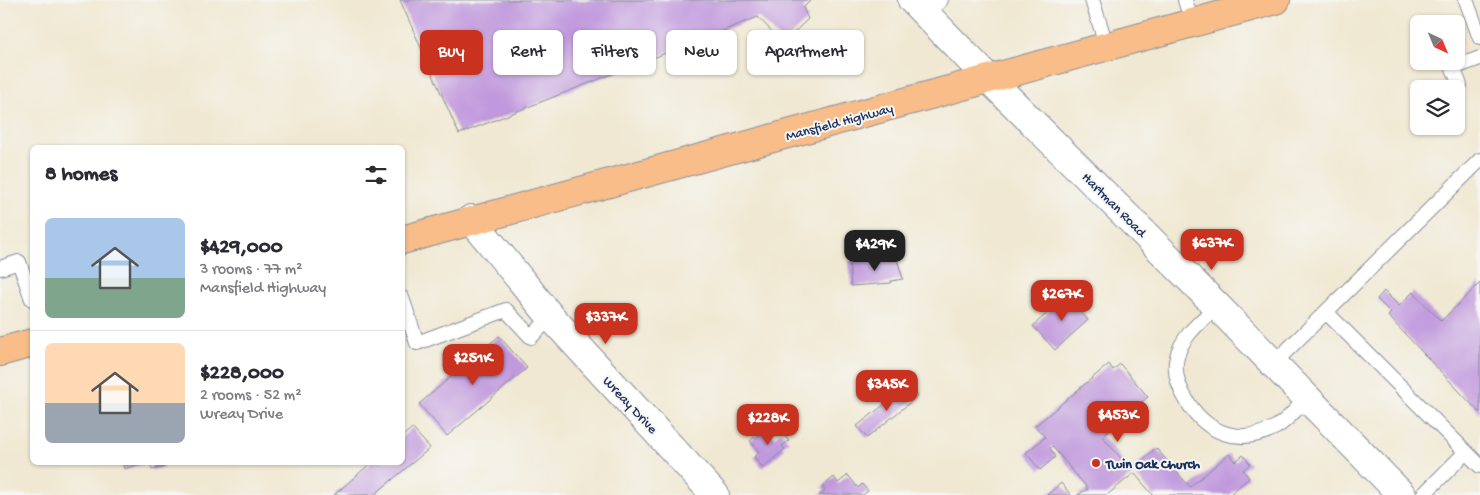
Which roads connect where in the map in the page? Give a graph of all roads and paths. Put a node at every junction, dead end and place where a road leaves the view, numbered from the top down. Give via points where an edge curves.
1 (1092, 0) edge
2 (1273, 0) edge
3 (1466, 0) edge
4 (926, 5) edge
5 (1189, 12) edge
6 (1480, 38) edge
7 (1107, 47) junction
8 (1480, 58) edge
9 (1465, 62) edge
10 (990, 80) junction
11 (1480, 160) edge
12 (471, 219) junction
13 (405, 239) edge
14 (0, 268) edge
15 (30, 293) edge
16 (1217, 306) junction
17 (405, 307) edge
18 (1326, 312) junction
19 (552, 317) junction
20 (30, 344) edge
21 (0, 352) edge
22 (1273, 364) junction
23 (1307, 398) junction
24 (1466, 452) junction
25 (1480, 466) edge
26 (715, 495) edge
27 (1402, 495) edge
28 (1423, 495) edge

1 - 7 lane
2 - 5 main road, Mansfield Highway
3 - 6 lane
4 - 10 street, Hartman Road
5 - 7 main road, Mansfield Highway
7 - 10 main road, Mansfield Highway
8 - 9 lane
10 - 12 main road, Mansfield Highway
10 - 16 street, Hartman Road
11 - 18 lane
12 - 13 main road, Mansfield Highway
12 - 19 street, Wreay Drive
14 - 15 lane via 19,262
16 - 22 street, Hartman Road
16 - 23 lane via 1186,338 1177,356 1176,376 1185,398 1200,419 1222,433 1254,434 1283,421
17 - 19 lane via 417,343 506,310 531,337
18 - 22 lane
18 - 24 lane
19 - 26 street, Wreay Drive
20 - 21 main road
22 - 23 street, Hartman Road
23 - 27 street, Hartman Road
24 - 25 lane
24 - 28 lane

